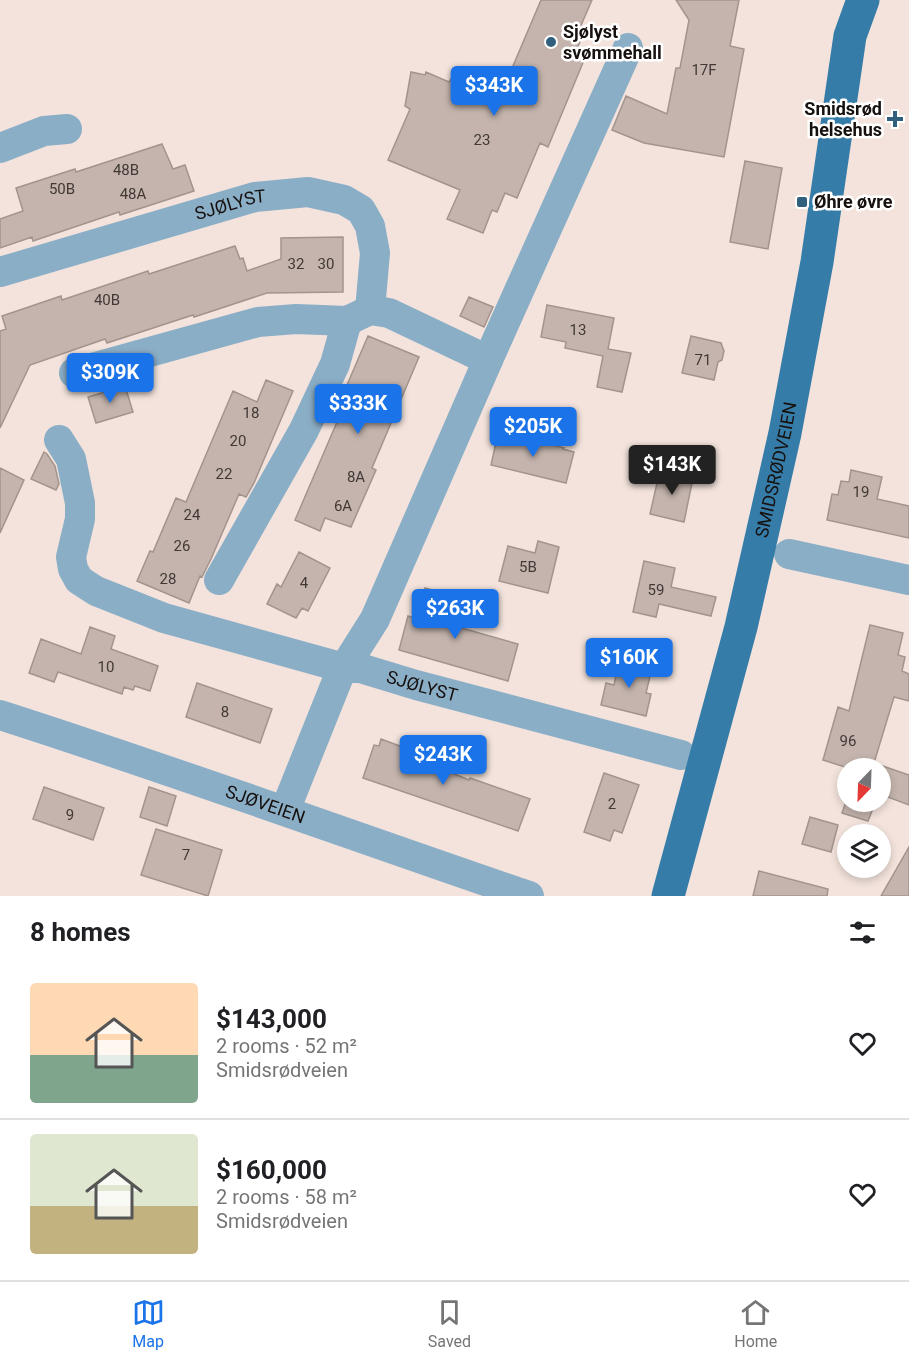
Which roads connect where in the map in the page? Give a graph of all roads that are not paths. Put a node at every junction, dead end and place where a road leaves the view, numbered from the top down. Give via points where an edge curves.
1 (846, 0) edge
2 (863, 0) edge
3 (850, 36) junction
4 (628, 48) dead end
5 (67, 129) dead end
6 (0, 148) edge
7 (0, 272) edge
8 (358, 316) junction
9 (488, 360) junction
10 (74, 374) dead end
11 (58, 441) dead end
12 (789, 554) dead end
13 (219, 580) dead end
14 (909, 580) edge
15 (344, 668) junction
16 (0, 715) edge
17 (681, 755) dead end
18 (287, 811) junction
19 (529, 896) edge
20 (668, 896) edge

1 - 3 main road, SMIDSRØDVEIEN
2 - 3 main road, SMIDSRØDVEIEN
3 - 20 main road, SMIDSRØDVEIEN via 817,262 785,433 734,653
4 - 9 street
5 - 6 street via 44,131
7 - 8 street, SJØLYST via 255,197 308,192 344,200 361,210 370,226 375,253
8 - 9 street via 389,313
8 - 10 street via 258,322
8 - 13 street, SJØLYST via 304,430
9 - 15 street via 375,619
11 - 15 street, SJØLYST via 70,459 80,502 71,557 79,580 96,591 164,618
12 - 14 street
15 - 17 street, SJØLYST via 360,668
15 - 18 street
16 - 18 street, SJØVEIEN
18 - 19 street, SJØVEIEN

